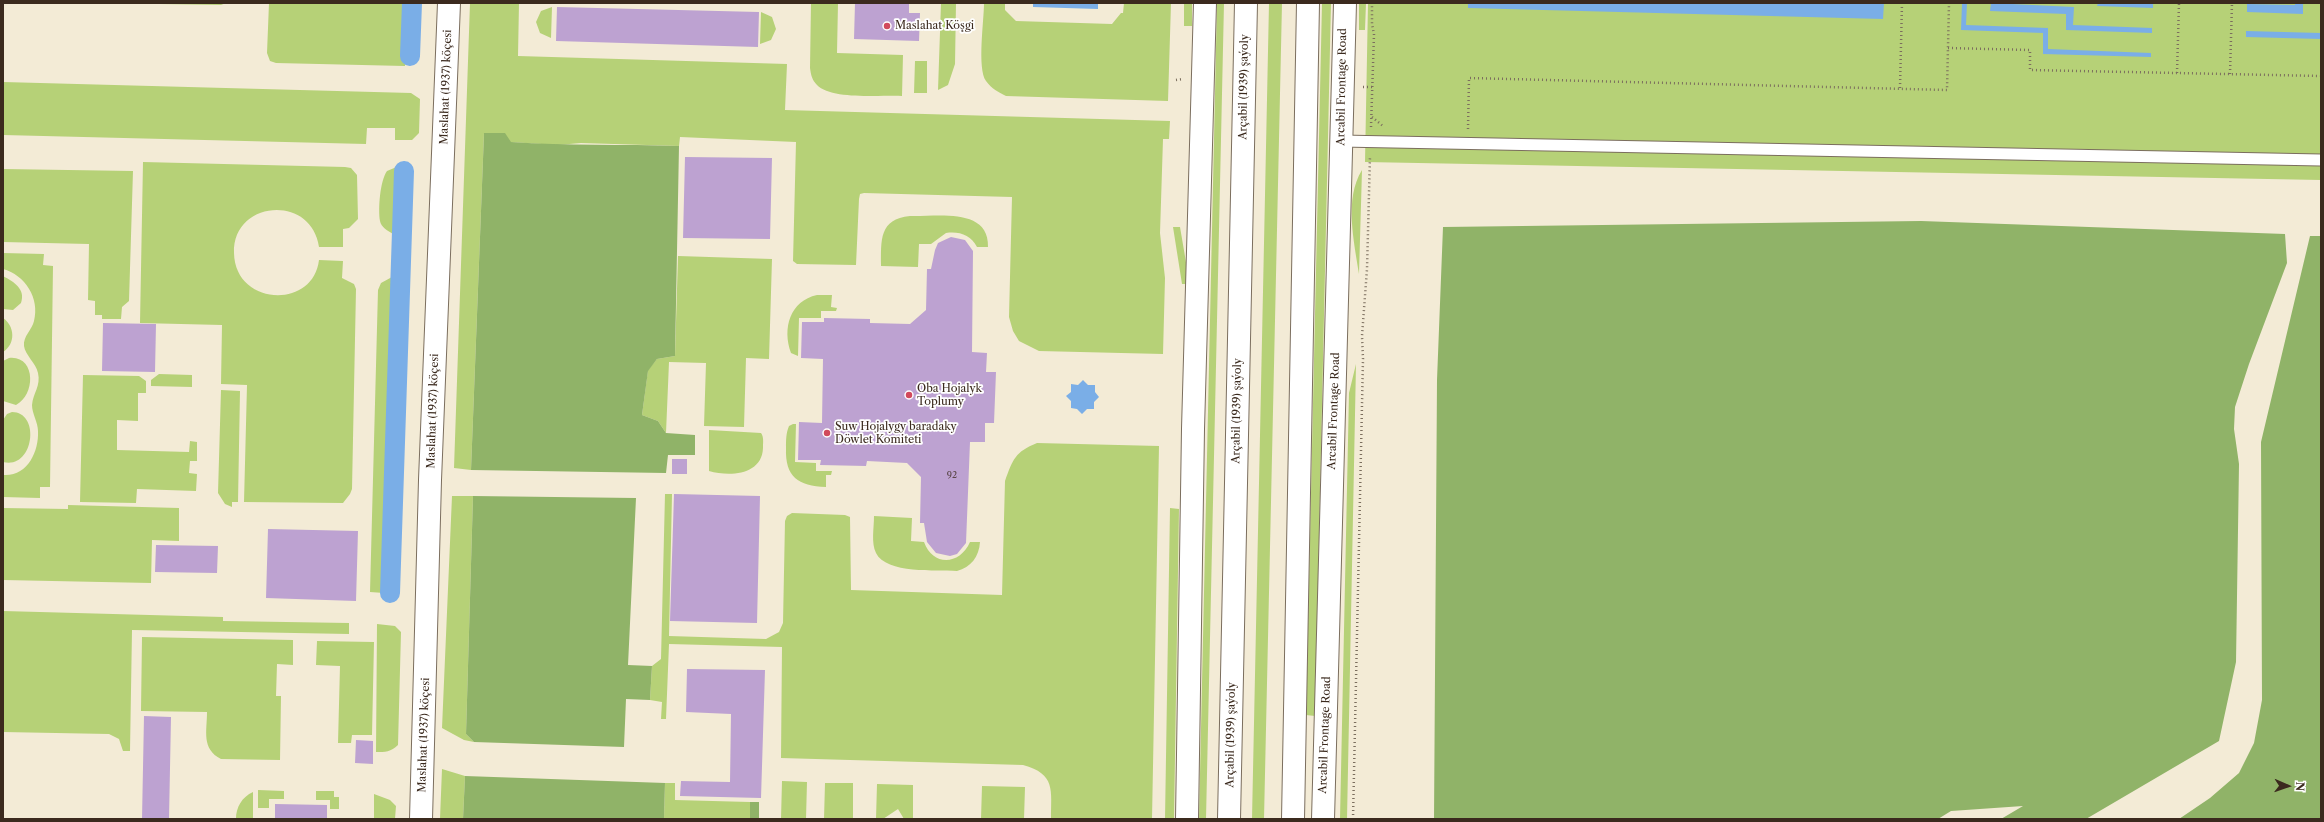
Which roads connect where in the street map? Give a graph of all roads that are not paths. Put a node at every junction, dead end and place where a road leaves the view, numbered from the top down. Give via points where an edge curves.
1 (449, 3) edge
2 (1205, 3) edge
3 (1246, 3) edge
4 (1308, 3) edge
5 (1344, 3) edge
6 (1341, 141) junction
7 (2321, 160) edge
8 (421, 819) edge
9 (1188, 819) edge
10 (1229, 819) edge
11 (1293, 819) edge
12 (1322, 819) edge

1 - 8 street, Maslahat (1937) köçesi via 430,480
2 - 9 street via 1193,429
3 - 10 street, Arçabil (1939) şaýoly
4 - 11 street
5 - 6 street, Arcabil Frontage Road
6 - 7 lane
6 - 12 street, Arcabil Frontage Road

